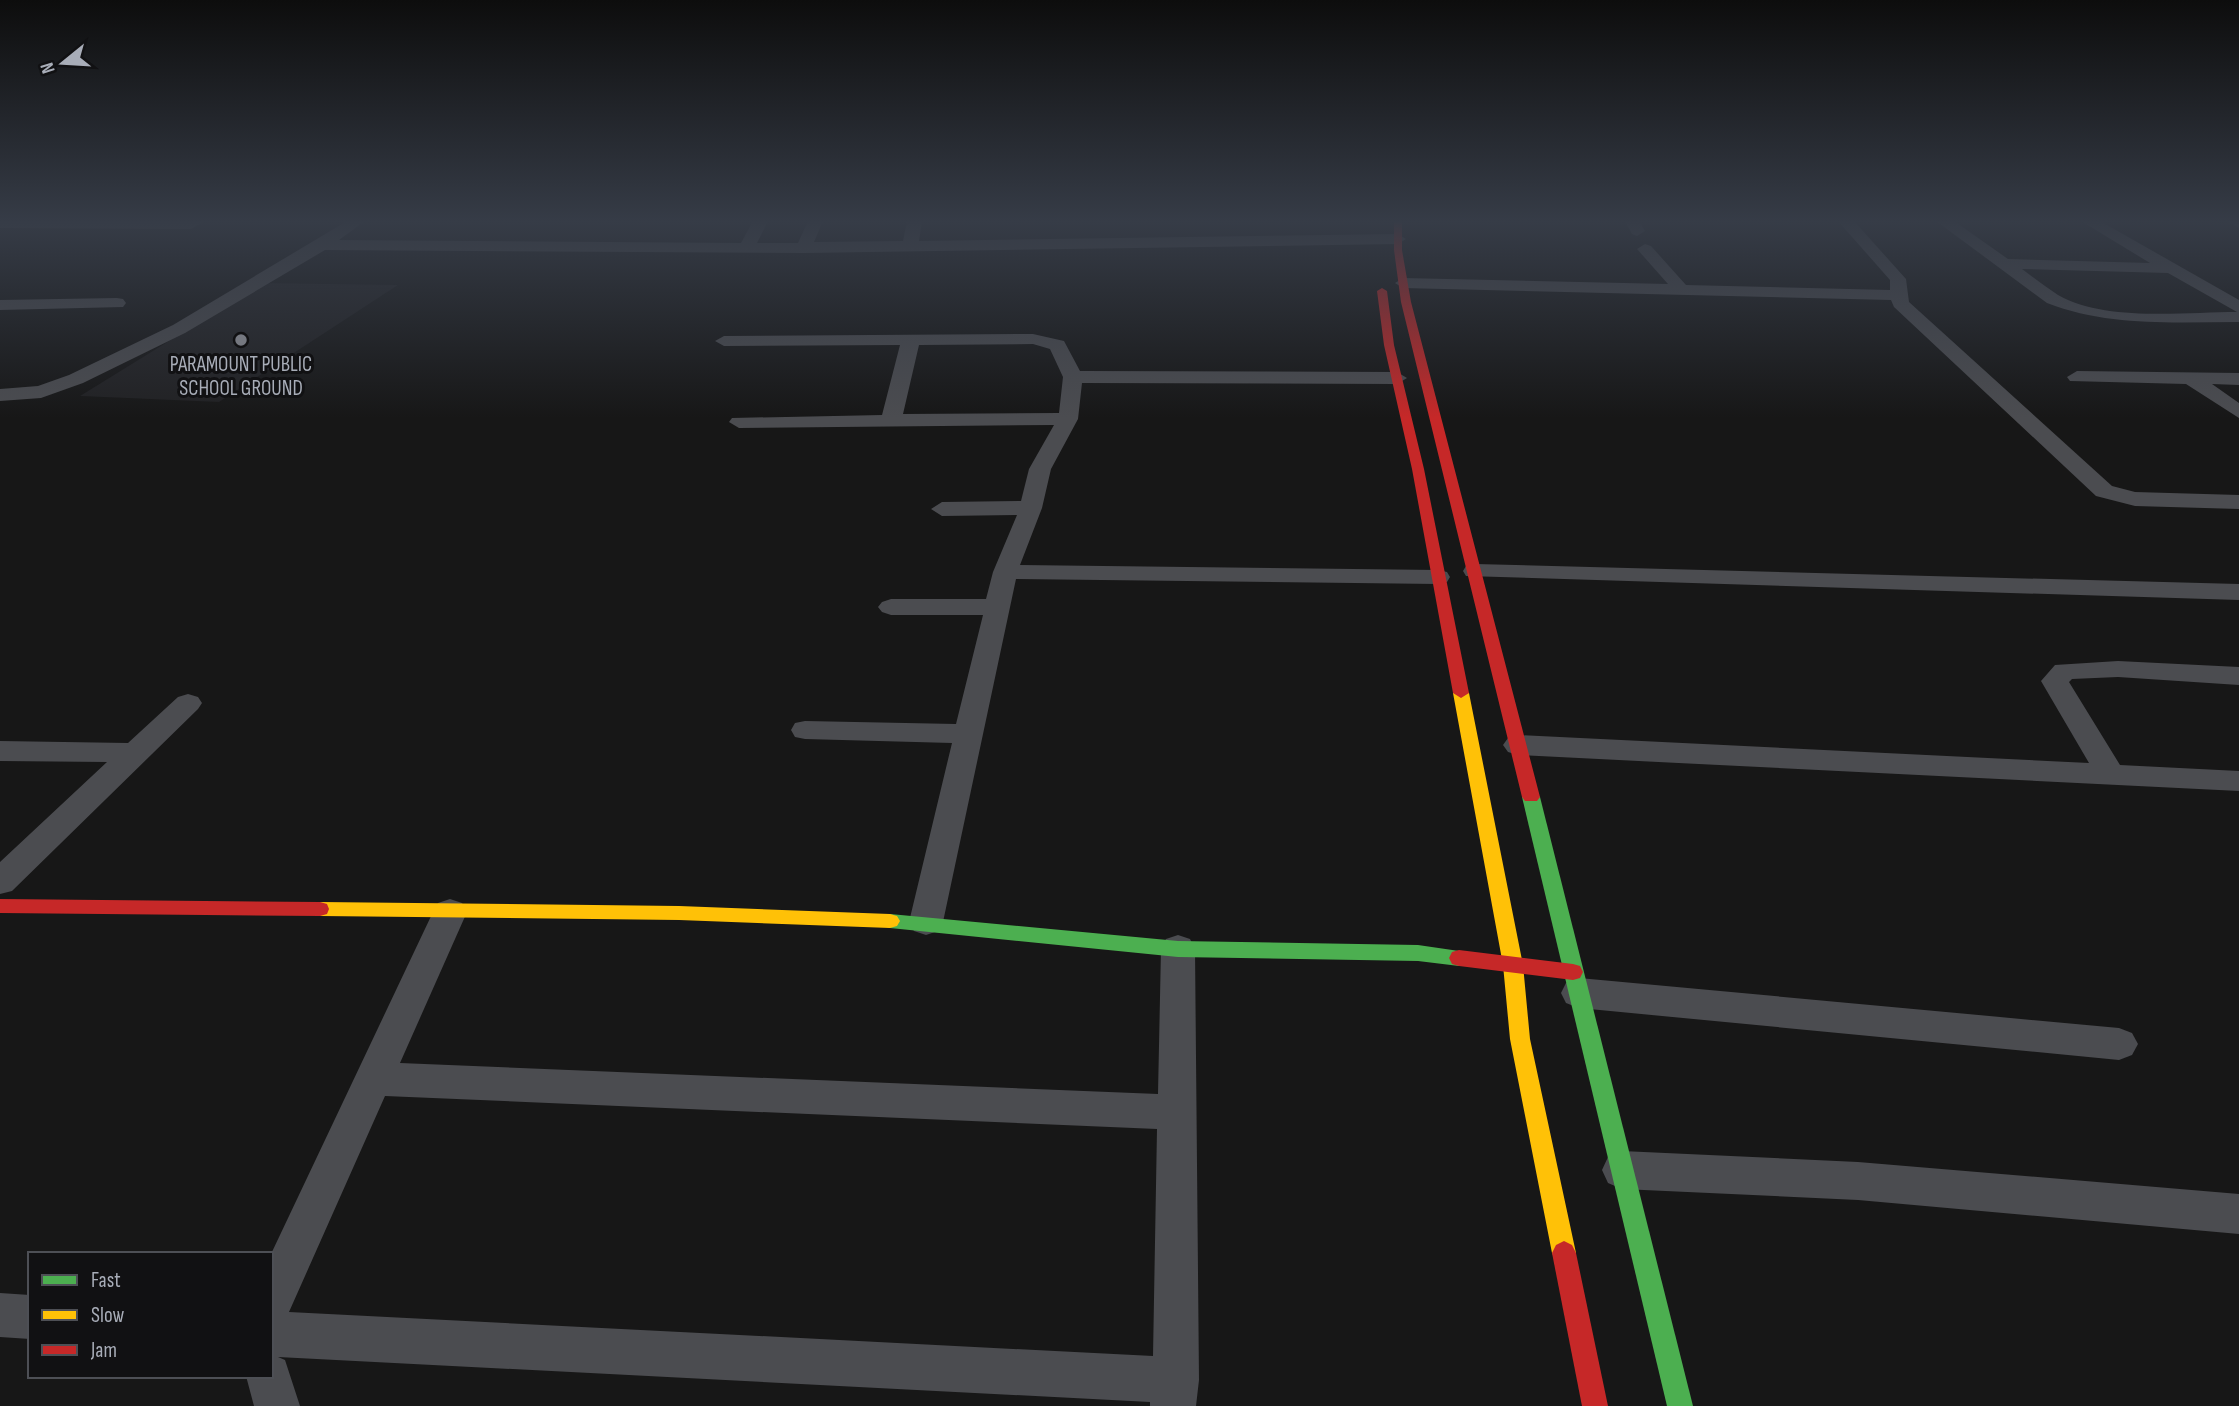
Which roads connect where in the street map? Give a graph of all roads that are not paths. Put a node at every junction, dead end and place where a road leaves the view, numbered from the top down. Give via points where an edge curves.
1 (251, 287) edge
2 (1382, 287) edge
3 (1404, 287) edge
4 (1616, 287) edge
5 (1900, 287) edge
6 (2037, 287) edge
7 (2204, 287) edge
8 (1680, 288) joint
9 (1897, 295) junction
10 (117, 303) dead end
11 (0, 305) edge
12 (2239, 307) edge
13 (2239, 317) edge
14 (911, 339) junction
15 (724, 341) dead end
16 (1073, 377) junction
17 (2077, 377) dead end
18 (1397, 378) junction
19 (2239, 379) edge
20 (2193, 380) junction
21 (0, 395) edge
22 (2239, 412) edge
23 (1068, 419) junction
24 (891, 421) junction
25 (738, 422) dead end
26 (1418, 470) junction
27 (1451, 471) junction
28 (2239, 502) edge
29 (1031, 508) junction
30 (942, 509) dead end
31 (1475, 571) junction
32 (1005, 572) junction
33 (1438, 578) junction
34 (2239, 592) edge
35 (891, 607) dead end
36 (997, 607) junction
37 (2239, 676) edge
38 (188, 704) dead end
39 (806, 730) dead end
40 (968, 734) junction
41 (1518, 745) junction
42 (0, 751) edge
43 (135, 753) junction
44 (2111, 775) junction
45 (2239, 781) edge
46 (0, 882) edge
47 (0, 906) edge
48 (450, 912) junction
49 (926, 922) junction
50 (1178, 949) junction
51 (1513, 965) junction
52 (1576, 982) junction
53 (2119, 1044) dead end
54 (373, 1079) junction
55 (1178, 1112) junction
56 (1622, 1170) junction
57 (2239, 1214) edge
58 (273, 1298) edge
59 (0, 1315) edge
60 (28, 1317) edge
61 (273, 1334) edge
62 (270, 1378) edge
63 (1175, 1393) edge
64 (277, 1406) edge
65 (1595, 1406) edge
66 (1680, 1406) edge

1 - 21 street via 179,329 61,387
2 - 18 main road
3 - 27 main road
4 - 8 street
5 - 9 street
6 - 13 street via 2053,299 2094,314
7 - 12 street
8 - 9 street
9 - 28 street via 1924,327 2104,491 2135,499
10 - 11 street
14 - 15 street
14 - 16 street via 1048,341 1057,345
14 - 24 street
16 - 18 street
16 - 23 street
17 - 20 street
18 - 26 main road
19 - 20 street
20 - 22 street
23 - 24 street
23 - 29 street via 1040,470
24 - 25 street
26 - 27 main road
26 - 33 main road
27 - 31 main road
29 - 30 street
29 - 32 street
31 - 34 street
31 - 41 main road
32 - 33 street
32 - 36 street
33 - 51 main road
35 - 36 street
36 - 40 street
37 - 44 street via 2118,669 2065,671 2055,681
38 - 43 street
39 - 40 street
40 - 49 street
41 - 44 street
41 - 52 main road
42 - 43 street
43 - 46 street
44 - 45 street
47 - 48 main road
48 - 49 main road via 679,913
48 - 54 street
49 - 50 main road
50 - 51 main road via 1418,953
50 - 55 street
51 - 52 main road
51 - 65 main road via 1520,1040
52 - 53 street
52 - 56 main road
54 - 55 street
54 - 58 street
55 - 63 street
56 - 57 street via 1858,1181
56 - 66 main road
59 - 60 street
61 - 63 street
62 - 64 street

